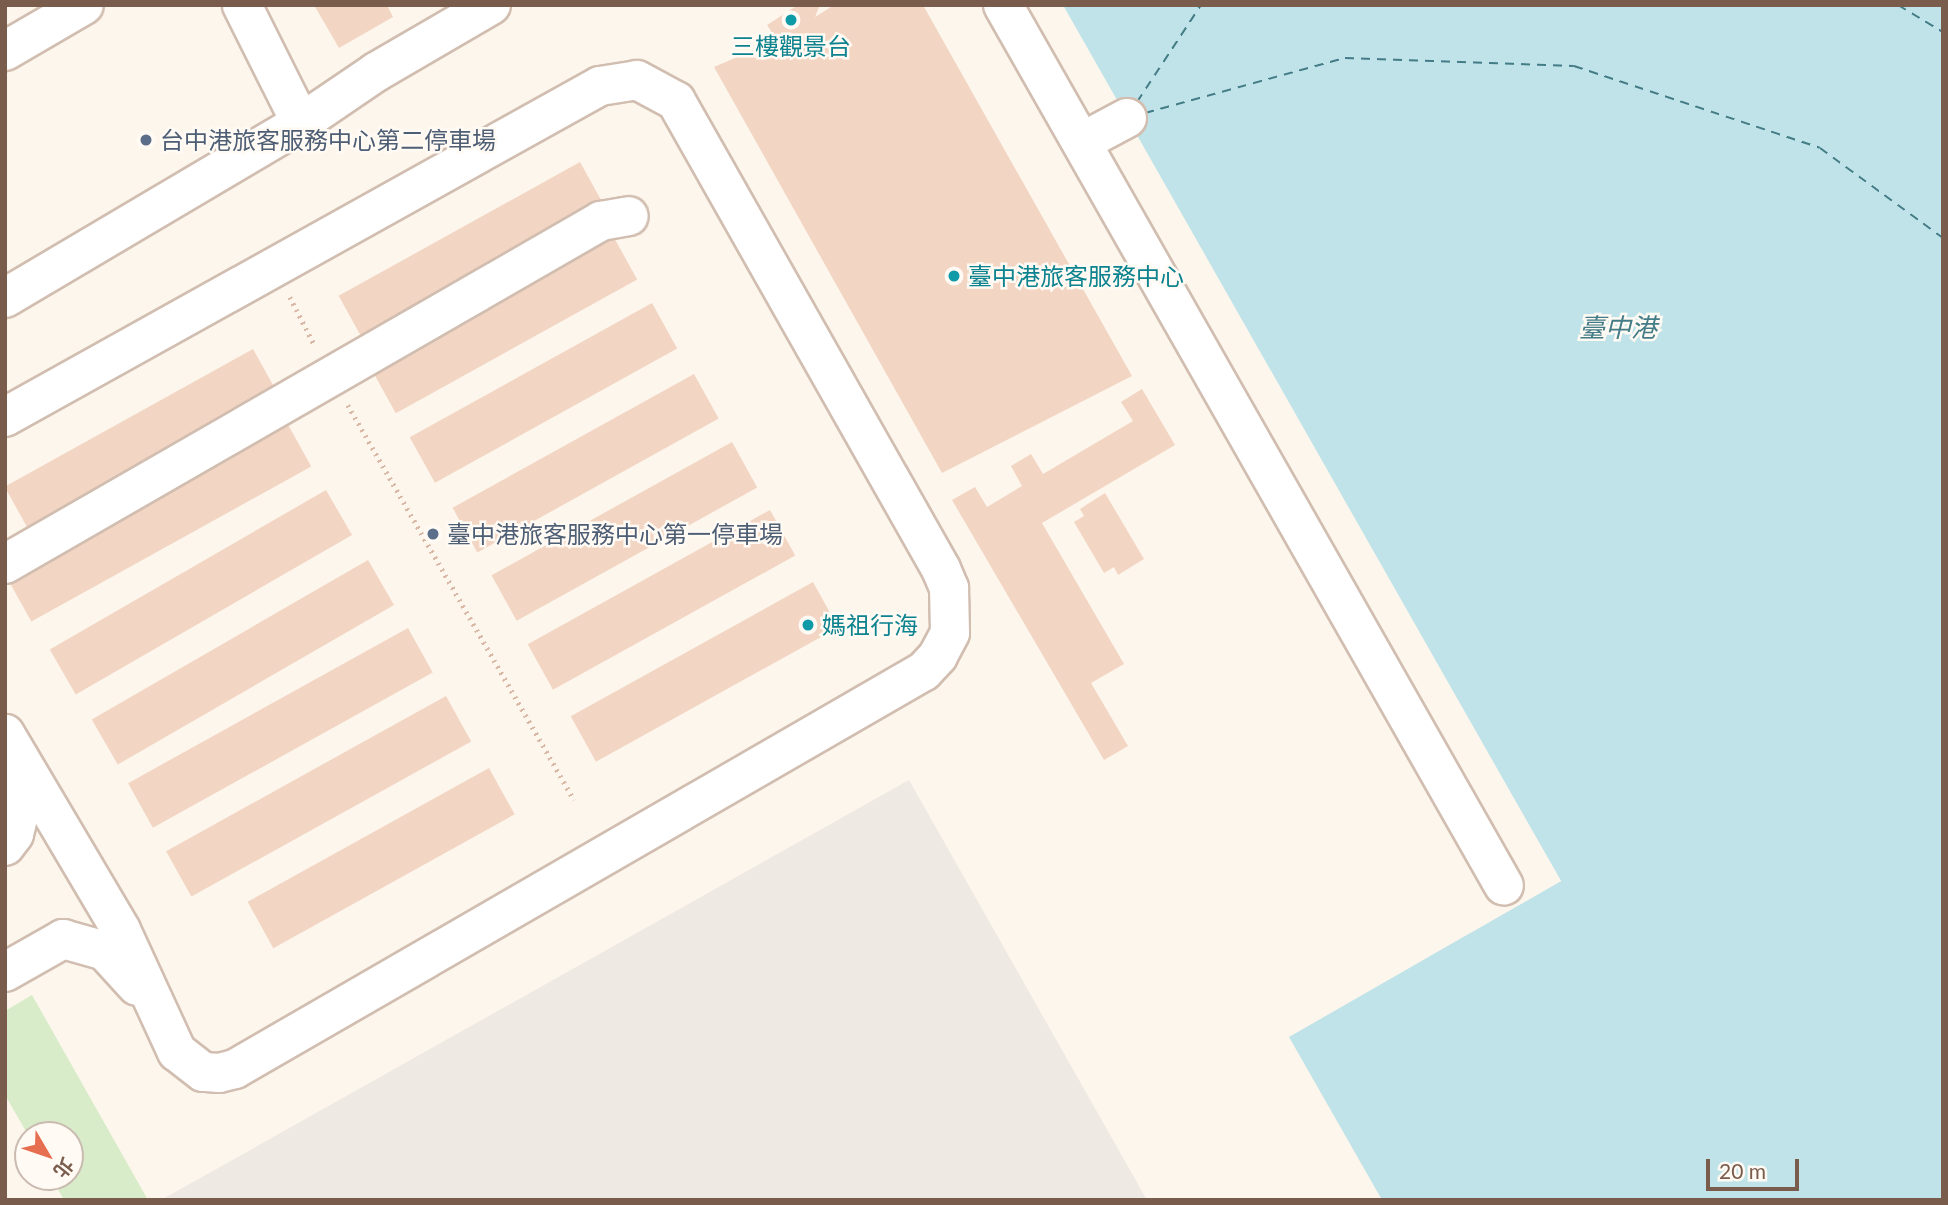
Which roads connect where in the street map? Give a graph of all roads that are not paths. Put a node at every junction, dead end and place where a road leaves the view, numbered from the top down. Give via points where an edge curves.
1 (84, 5) edge
2 (242, 5) edge
3 (491, 5) edge
4 (1003, 5) edge
5 (5, 51) edge
6 (1127, 118) dead end
7 (301, 123) junction
8 (1082, 142) junction
9 (629, 216) dead end
10 (5, 298) edge
11 (5, 417) edge
12 (5, 564) edge
13 (5, 734) edge
14 (5, 750) edge
15 (5, 846) edge
16 (1504, 886) dead end
17 (5, 972) edge
18 (148, 998) junction

1 - 5 lane
2 - 7 lane
3 - 7 lane via 376,72
4 - 8 lane
6 - 8 lane
7 - 10 lane
8 - 16 lane
9 - 12 lane via 601,221
11 - 18 lane via 600,86 618,80 652,85 676,101 949,588 950,633 924,671 235,1069 203,1072 189,1065
13 - 18 lane via 121,930
14 - 15 lane via 21,806 15,834
17 - 18 lane via 63,939 105,951

